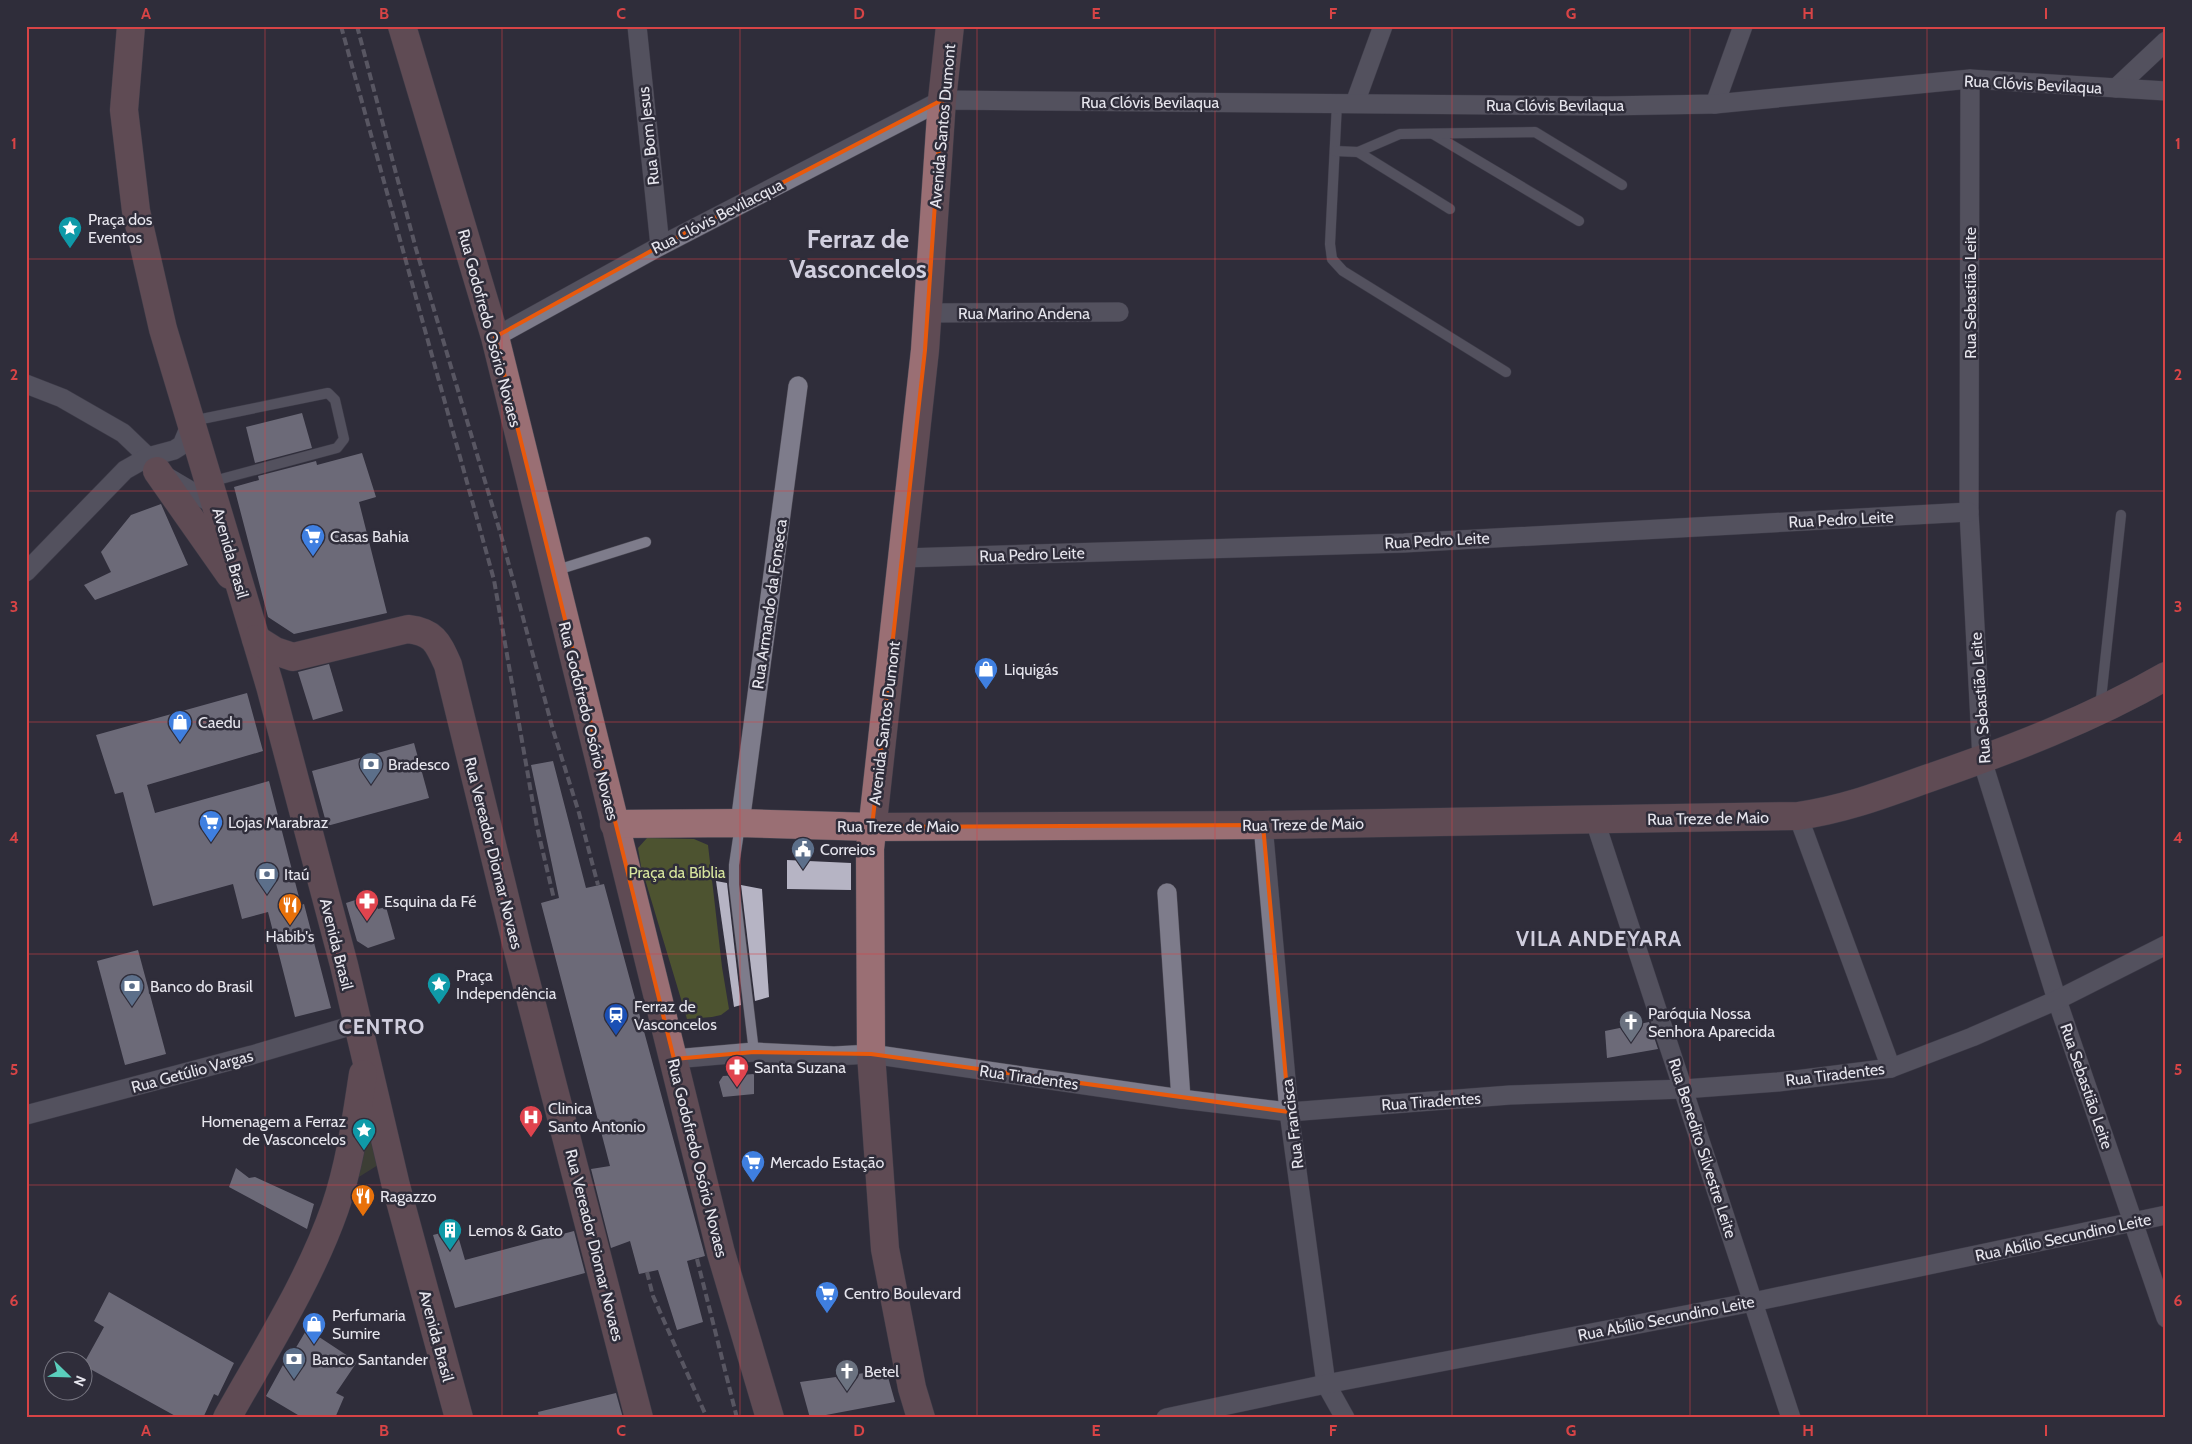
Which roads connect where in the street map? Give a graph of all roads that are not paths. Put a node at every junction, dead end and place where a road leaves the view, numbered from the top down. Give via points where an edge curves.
1 (131, 26) edge
2 (402, 26) edge
3 (637, 26) edge
4 (950, 26) edge
5 (1383, 26) edge
6 (1743, 26) edge
7 (2166, 41) edge
8 (1970, 79) junction
9 (2116, 88) junction
10 (2166, 91) edge
11 (942, 100) junction
12 (1346, 103) junction
13 (1715, 104) junction
14 (1432, 133) junction
15 (1335, 151) junction
16 (1358, 152) junction
17 (1622, 185) dead end
18 (1450, 209) dead end
19 (1579, 221) dead end
20 (660, 246) junction
21 (1119, 312) dead end
22 (928, 313) junction
23 (495, 337) junction
24 (1506, 372) dead end
25 (26, 384) edge
26 (798, 386) dead end
27 (192, 421) junction
28 (152, 464) junction
29 (210, 482) junction
30 (218, 507) junction
31 (1969, 512) junction
32 (2121, 515) dead end
33 (646, 542) dead end
34 (903, 558) junction
35 (26, 572) edge
36 (553, 572) junction
37 (242, 593) junction
38 (256, 639) junction
39 (293, 657) junction
40 (2166, 676) edge
41 (270, 686) junction
42 (2100, 710) junction
43 (1982, 760) junction
44 (1798, 816) junction
45 (1595, 821) junction
46 (740, 823) junction
47 (614, 824) junction
48 (1263, 825) junction
49 (872, 827) junction
50 (1167, 893) dead end
51 (2166, 945) edge
52 (2057, 1000) junction
53 (357, 1024) junction
54 (754, 1052) junction
55 (871, 1054) junction
56 (674, 1059) junction
57 (366, 1060) junction
58 (1891, 1068) junction
59 (1684, 1089) junction
60 (1181, 1099) junction
61 (1289, 1112) junction
62 (26, 1115) edge
63 (2166, 1215) edge
64 (2134, 1222) junction
65 (1753, 1302) junction
66 (2166, 1318) edge
67 (1326, 1384) junction
68 (227, 1418) edge
69 (459, 1418) edge
70 (639, 1418) edge
71 (770, 1418) edge
72 (921, 1418) edge
73 (1166, 1418) edge
74 (1345, 1418) edge
75 (1791, 1418) edge

1 - 27 main road, Avenida Brasil via 128,79 145,129 158,238 163,329
2 - 23 main road, Rua Godofredo Osório Novaes
3 - 20 street, Rua Bom Jesus
4 - 11 main road, Avenida Santos Dumont
5 - 12 street
6 - 13 street
7 - 9 street
8 - 9 street, Rua Clóvis Bevilaqua
8 - 13 street, Rua Clóvis Bevilaqua
8 - 31 street, Rua Sebastião Leite
9 - 10 street, Rua Clóvis Bevilaqua
11 - 12 street, Rua Clóvis Bevilaqua
11 - 20 street, Rua Clóvis Bevilacqua
11 - 22 main road, Avenida Santos Dumont
12 - 13 street, Rua Clóvis Bevilaqua
12 - 15 lane
14 - 16 lane via 1400,134
14 - 17 lane via 1535,132
14 - 19 lane
15 - 16 lane
15 - 24 lane via 1332,259 1343,271
16 - 18 lane
20 - 23 street, Rua Clóvis Bevilacqua
21 - 22 street, Rua Marino Andena
22 - 34 main road, Avenida Santos Dumont
23 - 36 main road, Rua Godofredo Osório Novaes
25 - 28 street via 62,398 123,433
26 - 46 street, Rua Armando da Fonseca
27 - 28 street via 182,445
27 - 29 main road, Avenida Brasil
27 - 29 lane via 328,393 335,400 344,439 337,448
28 - 30 street
28 - 35 street via 125,470
28 - 37 main road
29 - 30 main road, Avenida Brasil
30 - 37 main road, Avenida Brasil
31 - 34 street, Rua Pedro Leite via 1404,542
31 - 43 street, Rua Sebastião Leite
32 - 42 lane
33 - 36 lane
34 - 49 main road, Avenida Santos Dumont
36 - 47 main road, Rua Godofredo Osório Novaes
37 - 38 main road, Avenida Brasil
38 - 39 main road
38 - 41 main road, Avenida Brasil
39 - 41 main road
39 - 70 main road, Rua Vereador Diomar Novaes via 408,629 422,631 439,644 448,665
40 - 42 main road, Rua Treze de Maio
41 - 53 main road, Avenida Brasil
42 - 43 main road, Rua Treze de Maio
43 - 44 main road, Rua Treze de Maio via 1838,810
43 - 52 street, Rua Sebastião Leite
44 - 45 main road, Rua Treze de Maio
44 - 58 street
45 - 48 main road, Rua Treze de Maio
45 - 59 street, Rua Benedito Silvestre Leite
46 - 47 main road, Rua Treze de Maio
46 - 49 main road, Rua Treze de Maio
46 - 54 lane via 734,884
47 - 56 main road, Rua Godofredo Osório Novaes
48 - 49 main road, Rua Treze de Maio
48 - 61 street, Rua Francisca
49 - 55 main road, Avenida Santos Dumont
50 - 60 street
51 - 52 street, Rua Tiradentes
52 - 58 street, Rua Tiradentes
52 - 64 street, Rua Sebastião Leite
53 - 57 main road, Avenida Brasil
53 - 62 street, Rua Getúlio Vargas
54 - 55 street, Rua Tiradentes via 834,1056
54 - 56 street, Rua Tiradentes
55 - 60 street, Rua Tiradentes
55 - 72 main road, Avenida Santos Dumont via 885,1249 912,1388
56 - 71 main road, Rua Godofredo Osório Novaes via 721,1253
57 - 68 main road via 355,1126 334,1210 307,1274
57 - 69 main road, Avenida Brasil via 396,1186
58 - 59 street, Rua Tiradentes via 1778,1082
59 - 61 street, Rua Tiradentes via 1510,1095
59 - 65 street, Rua Benedito Silvestre Leite
60 - 61 street, Rua Tiradentes
61 - 67 street, Rua Francisca
63 - 64 street, Rua Abílio Secundino Leite
64 - 65 street, Rua Abílio Secundino Leite
64 - 66 street, Rua Sebastião Leite
65 - 67 street, Rua Abílio Secundino Leite
65 - 75 street, Rua Benedito Silvestre Leite
67 - 73 street, Rua Abílio Secundino Leite
67 - 74 street, Rua Francisca

